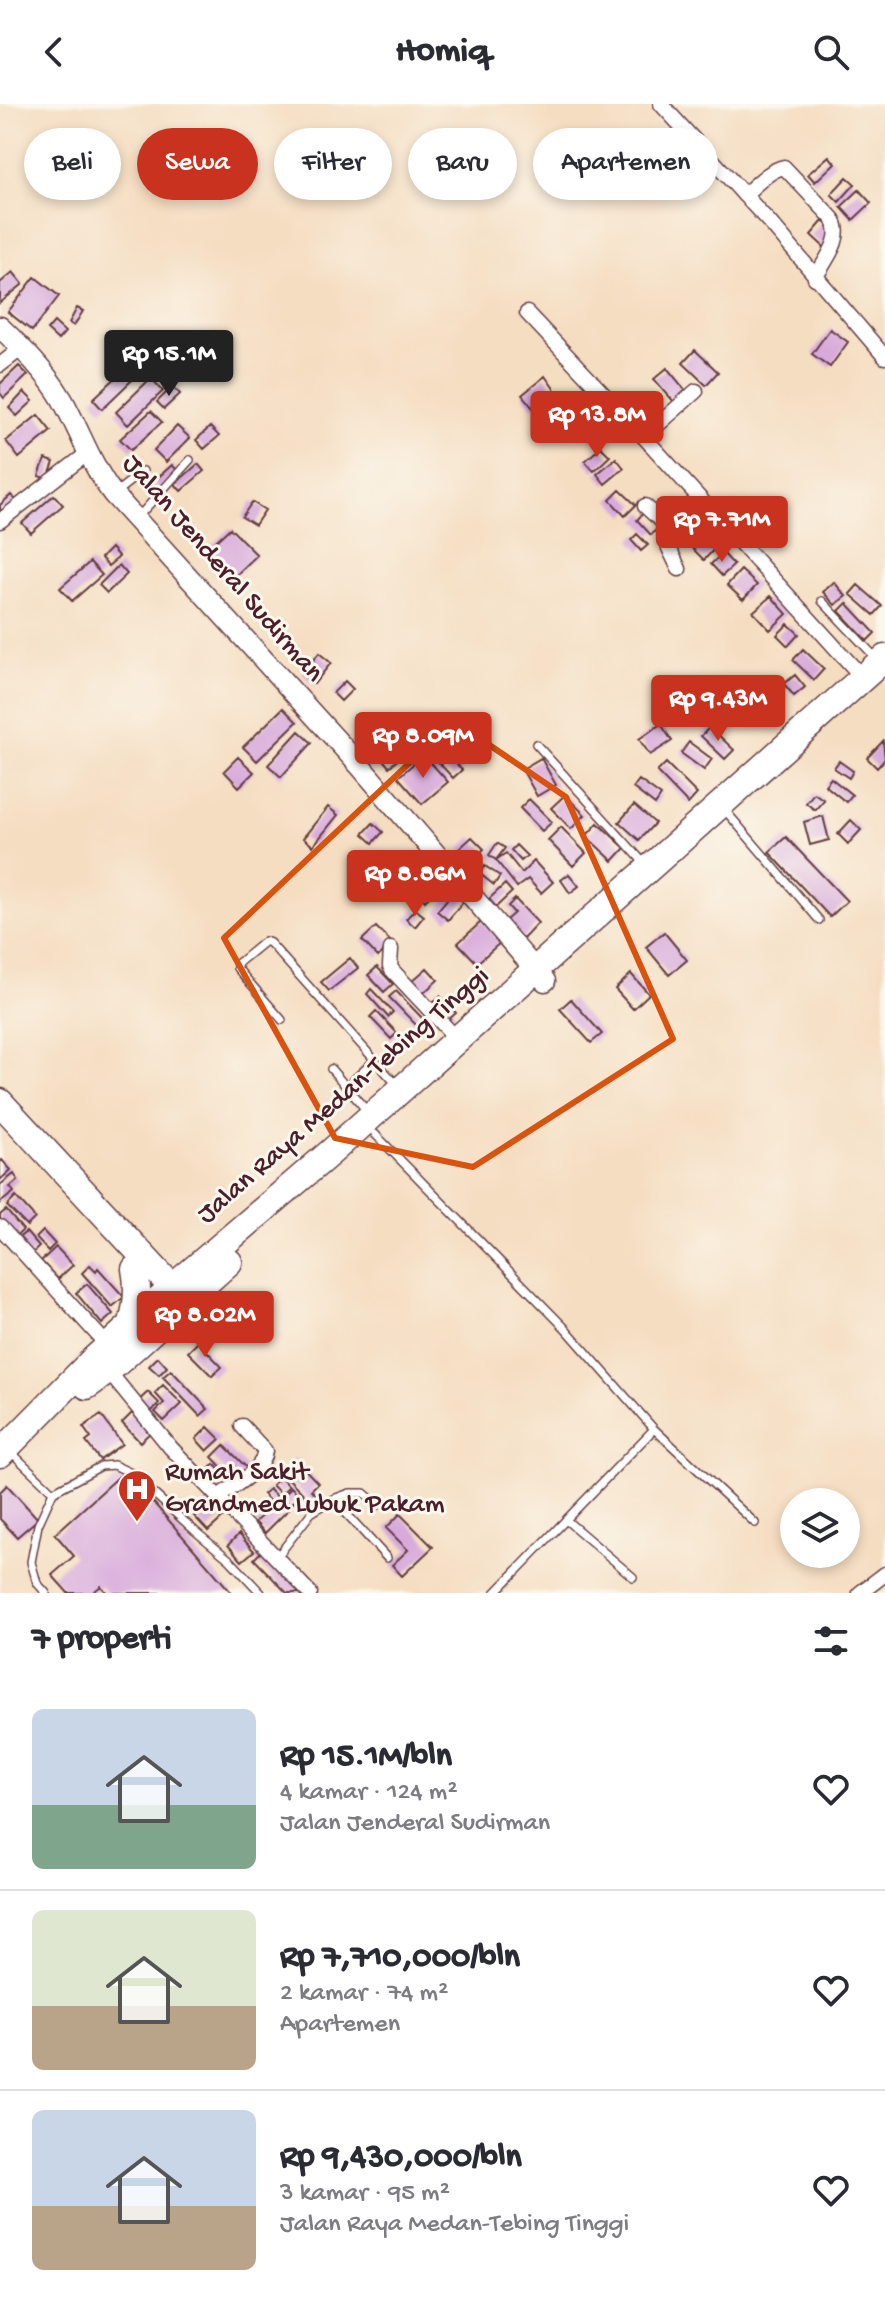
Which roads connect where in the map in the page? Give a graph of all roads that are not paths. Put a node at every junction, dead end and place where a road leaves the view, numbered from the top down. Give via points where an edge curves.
1 (661, 104) edge
2 (744, 195) junction
3 (815, 278) junction
4 (527, 313) dead end
5 (0, 327) edge
6 (22, 348) junction
7 (885, 357) edge
8 (0, 365) edge
9 (696, 391) dead end
10 (644, 437) junction
11 (88, 453) junction
12 (190, 460) dead end
13 (143, 471) dead end
14 (113, 494) junction
15 (698, 499) junction
16 (645, 506) dead end
17 (136, 519) junction
18 (0, 521) edge
19 (667, 526) junction
20 (679, 569) dead end
21 (822, 601) dead end
22 (878, 669) edge
23 (536, 744) dead end
24 (752, 787) junction
25 (730, 816) junction
26 (649, 868) junction
27 (819, 920) dead end
28 (391, 949) dead end
29 (541, 975) junction
30 (282, 1020) dead end
31 (457, 1039) junction
32 (375, 1060) junction
33 (331, 1069) dead end
34 (346, 1087) junction
35 (401, 1089) junction
36 (0, 1102) edge
37 (373, 1124) junction
38 (0, 1127) edge
39 (0, 1227) edge
40 (205, 1260) junction
41 (141, 1264) junction
42 (174, 1299) junction
43 (131, 1326) junction
44 (108, 1358) junction
45 (242, 1426) dead end
46 (654, 1429) junction
47 (4, 1451) edge
48 (53, 1492) junction
49 (218, 1497) junction
50 (333, 1499) junction
51 (378, 1505) dead end
52 (566, 1520) junction
53 (755, 1523) dead end
54 (387, 1558) dead end
55 (275, 1559) junction
56 (885, 1574) edge
57 (633, 1577) dead end
58 (46, 1593) edge
59 (261, 1593) edge
60 (310, 1593) edge
61 (495, 1593) edge
62 (860, 1593) edge

1 - 2 street
2 - 3 street
2 - 3 street via 784,167 833,219 838,237
3 - 7 street
4 - 10 street
5 - 6 main road, Jalan Jenderal Sudirman
6 - 8 street
6 - 11 main road, Jalan Jenderal Sudirman via 61,397
9 - 10 street
10 - 15 street
11 - 14 main road, Jalan Jenderal Sudirman
11 - 18 street
12 - 17 lane
13 - 14 lane
14 - 17 main road, Jalan Jenderal Sudirman
15 - 19 street
15 - 22 street
16 - 19 street
17 - 29 main road, Jalan Jenderal Sudirman
19 - 20 street
21 - 22 lane
22 - 24 highway, Jalan Raya Medan-Tebing Tinggi
23 - 26 lane
24 - 25 highway, Jalan Raya Medan-Tebing Tinggi
24 - 26 highway, Jalan Raya Medan-Tebing Tinggi
25 - 27 lane
25 - 29 highway, Jalan Raya Medan-Tebing Tinggi
26 - 29 highway, Jalan Raya Medan-Tebing Tinggi
28 - 31 street via 392,970
29 - 31 highway, Jalan Raya Medan-Tebing Tinggi
29 - 37 highway, Jalan Raya Medan-Tebing Tinggi
30 - 32 lane via 237,968 265,941
31 - 35 highway, Jalan Raya Medan-Tebing Tinggi
32 - 34 lane
32 - 35 lane
33 - 34 lane
34 - 37 lane
35 - 37 highway, Jalan Raya Medan-Tebing Tinggi
36 - 41 highway
37 - 40 highway, Jalan Raya Medan-Tebing Tinggi
37 - 42 highway, Jalan Raya Medan-Tebing Tinggi
37 - 46 lane
38 - 41 highway
39 - 44 street
40 - 41 highway
40 - 42 highway, Jalan Raya Medan-Tebing Tinggi
41 - 42 highway
41 - 43 highway
42 - 43 highway, Jalan Raya Medan-Tebing Tinggi
42 - 44 highway, Jalan Raya Medan-Tebing Tinggi
43 - 44 highway, Jalan Raya Medan-Tebing Tinggi
44 - 47 highway, Jalan Raya Medan-Tebing Tinggi
44 - 49 street via 171,1448
45 - 49 street via 265,1456
46 - 52 lane
46 - 53 lane
47 - 48 lane
48 - 58 lane via 38,1525 31,1562
48 - 59 lane via 101,1466 121,1467
49 - 55 street
50 - 51 lane via 364,1493
50 - 54 lane
50 - 55 lane via 311,1513
52 - 57 lane
52 - 61 lane
55 - 60 street
56 - 62 street

